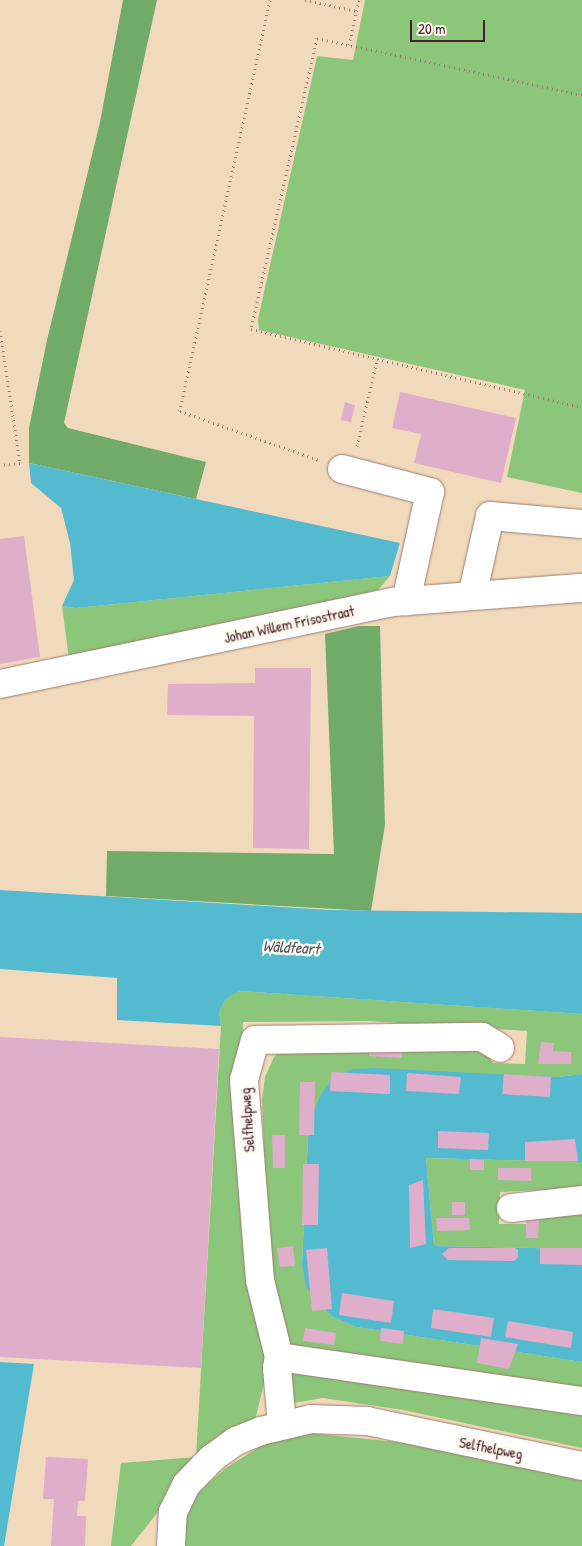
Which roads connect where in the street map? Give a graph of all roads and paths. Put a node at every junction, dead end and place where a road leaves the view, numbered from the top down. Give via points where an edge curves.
1 (270, 0) edge
2 (305, 0) edge
3 (359, 0) edge
4 (356, 11) junction
5 (349, 45) junction
6 (582, 95) edge
7 (0, 331) edge
8 (376, 360) junction
9 (582, 407) edge
10 (0, 465) edge
11 (347, 470) junction
12 (582, 524) edge
13 (582, 588) edge
14 (472, 596) junction
15 (406, 601) junction
16 (0, 684) edge
17 (500, 1048) dead end
18 (582, 1200) edge
19 (511, 1208) dead end
20 (279, 1357) junction
21 (582, 1401) edge
22 (282, 1425) junction
23 (582, 1466) edge
24 (171, 1546) edge

1 - 11 path via 180,410
2 - 4 path
3 - 4 path
4 - 5 path
5 - 6 path
5 - 8 path via 317,38 251,330
7 - 10 path via 20,463
8 - 9 path
8 - 11 path
11 - 15 street via 430,492
12 - 14 street via 490,516
13 - 14 street, Johan Willem Frisostraat
14 - 15 street, Johan Willem Frisostraat
15 - 16 street, Johan Willem Frisostraat
17 - 20 street, Selfhelpweg via 482,1036 255,1040 244,1080 260,1280
18 - 19 street
20 - 21 street
20 - 22 street, Selfhelpweg via 276,1368
22 - 23 street, Selfhelpweg via 337,1417 367,1421
22 - 24 street, Selfhelpweg via 236,1441 186,1485 173,1512

